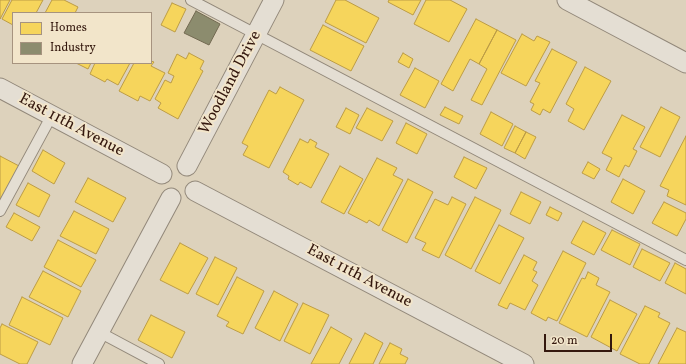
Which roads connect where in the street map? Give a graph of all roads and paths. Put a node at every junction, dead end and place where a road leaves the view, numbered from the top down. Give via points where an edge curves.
1 (190, 0) edge
2 (274, 0) edge
3 (567, 0) edge
4 (256, 35) junction
5 (686, 63) edge
6 (0, 88) edge
7 (52, 115) junction
8 (187, 166) junction
9 (162, 174) junction
10 (195, 191) junction
11 (171, 198) junction
12 (0, 211) edge
13 (686, 260) edge
14 (99, 332) junction
15 (82, 364) edge
16 (159, 364) edge
17 (524, 364) edge

1 - 4 lane
2 - 4 street, Woodland Drive
3 - 5 street
4 - 8 street, Woodland Drive
4 - 13 lane
6 - 7 street, East 11th Avenue
7 - 9 street, East 11th Avenue
7 - 12 lane
8 - 9 street via 173,165
8 - 10 street via 196,177
9 - 11 street via 162,188
10 - 11 street via 184,200
10 - 17 street, East 11th Avenue
11 - 14 street
14 - 15 street
14 - 16 lane

